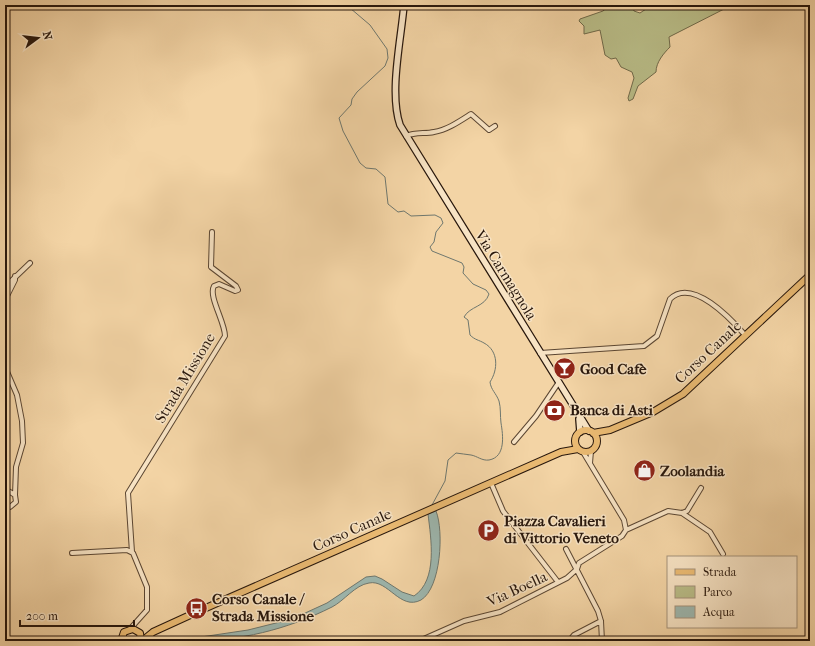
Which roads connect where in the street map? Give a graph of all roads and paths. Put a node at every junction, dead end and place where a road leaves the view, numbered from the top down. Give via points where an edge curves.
1 (404, 5) edge
2 (495, 126) dead end
3 (406, 136) junction
4 (212, 232) dead end
5 (30, 263) dead end
6 (810, 275) edge
7 (15, 276) junction
8 (5, 287) edge
9 (5, 300) edge
10 (745, 335) junction
11 (540, 353) junction
12 (5, 367) edge
13 (559, 382) junction
14 (578, 415) junction
15 (610, 430) junction
16 (580, 432) junction
17 (591, 432) junction
18 (514, 442) dead end
19 (575, 442) junction
20 (596, 442) junction
21 (580, 450) junction
22 (591, 451) junction
23 (561, 452) junction
24 (590, 466) junction
25 (491, 483) junction
26 (701, 488) dead end
27 (5, 489) edge
28 (15, 495) junction
29 (5, 506) edge
30 (682, 513) junction
31 (626, 530) junction
32 (566, 549) dead end
33 (132, 552) junction
34 (72, 553) dead end
35 (723, 554) dead end
36 (576, 569) junction
37 (558, 582) junction
38 (138, 620) junction
39 (601, 621) junction
40 (130, 628) junction
41 (139, 632) junction
42 (153, 632) junction
43 (121, 641) edge
44 (141, 641) edge
45 (419, 641) edge
46 (569, 641) edge
47 (602, 641) edge

1 - 3 main road, Via Carmagnola via 395,103 400,125
2 - 3 street via 488,130 471,114 440,131
3 - 11 main road, Via Carmagnola
4 - 33 street, Strada Missione via 211,267 238,290 234,291 220,284 214,286 212,294 224,325 225,336 128,493
5 - 7 street
6 - 10 main road, Corso Canale
7 - 8 street
7 - 9 street via 16,280
10 - 11 street via 722,311 693,294 684,292 670,299 656,336 644,346
10 - 15 main road, Corso Canale via 684,394 653,412
11 - 13 main road, Via Carmagnola
12 - 28 street via 17,395 22,421 23,443 16,467
13 - 14 main road, Via Carmagnola
13 - 18 street
14 - 16 main road, Via Carmagnola
14 - 17 main road, Via Carmagnola
15 - 17 main road, Corso Canale
15 - 20 main road, Corso Canale
16 - 17 main road, Corso Canale
16 - 19 main road, Corso Canale
17 - 20 main road
19 - 21 main road
19 - 23 main road, Corso Canale
20 - 22 main road, Corso Canale
21 - 22 main road, Corso Canale
21 - 23 main road, Corso Canale
21 - 24 street
22 - 24 street
23 - 25 main road, Corso Canale
24 - 31 street via 624,520
25 - 37 street via 503,512
25 - 42 main road, Corso Canale
26 - 30 street via 687,511
27 - 28 street
28 - 29 street via 14,505
30 - 31 street, Via Boella via 668,511
30 - 35 street via 710,532
31 - 36 street, Via Boella via 622,536 579,563
32 - 36 street
33 - 34 street
33 - 38 street, Strada Missione via 148,590 147,610
36 - 37 street, Via Boella
36 - 39 street
37 - 45 street, Via Boella via 500,612 464,621
38 - 40 street, Strada Missione
38 - 41 street, Strada Missione
39 - 46 street via 574,634
39 - 47 street
40 - 41 main road, Corso Canale
40 - 43 main road via 122,633
41 - 42 main road, Corso Canale
41 - 44 main road, Corso Canale
42 - 44 main road, Corso Canale

